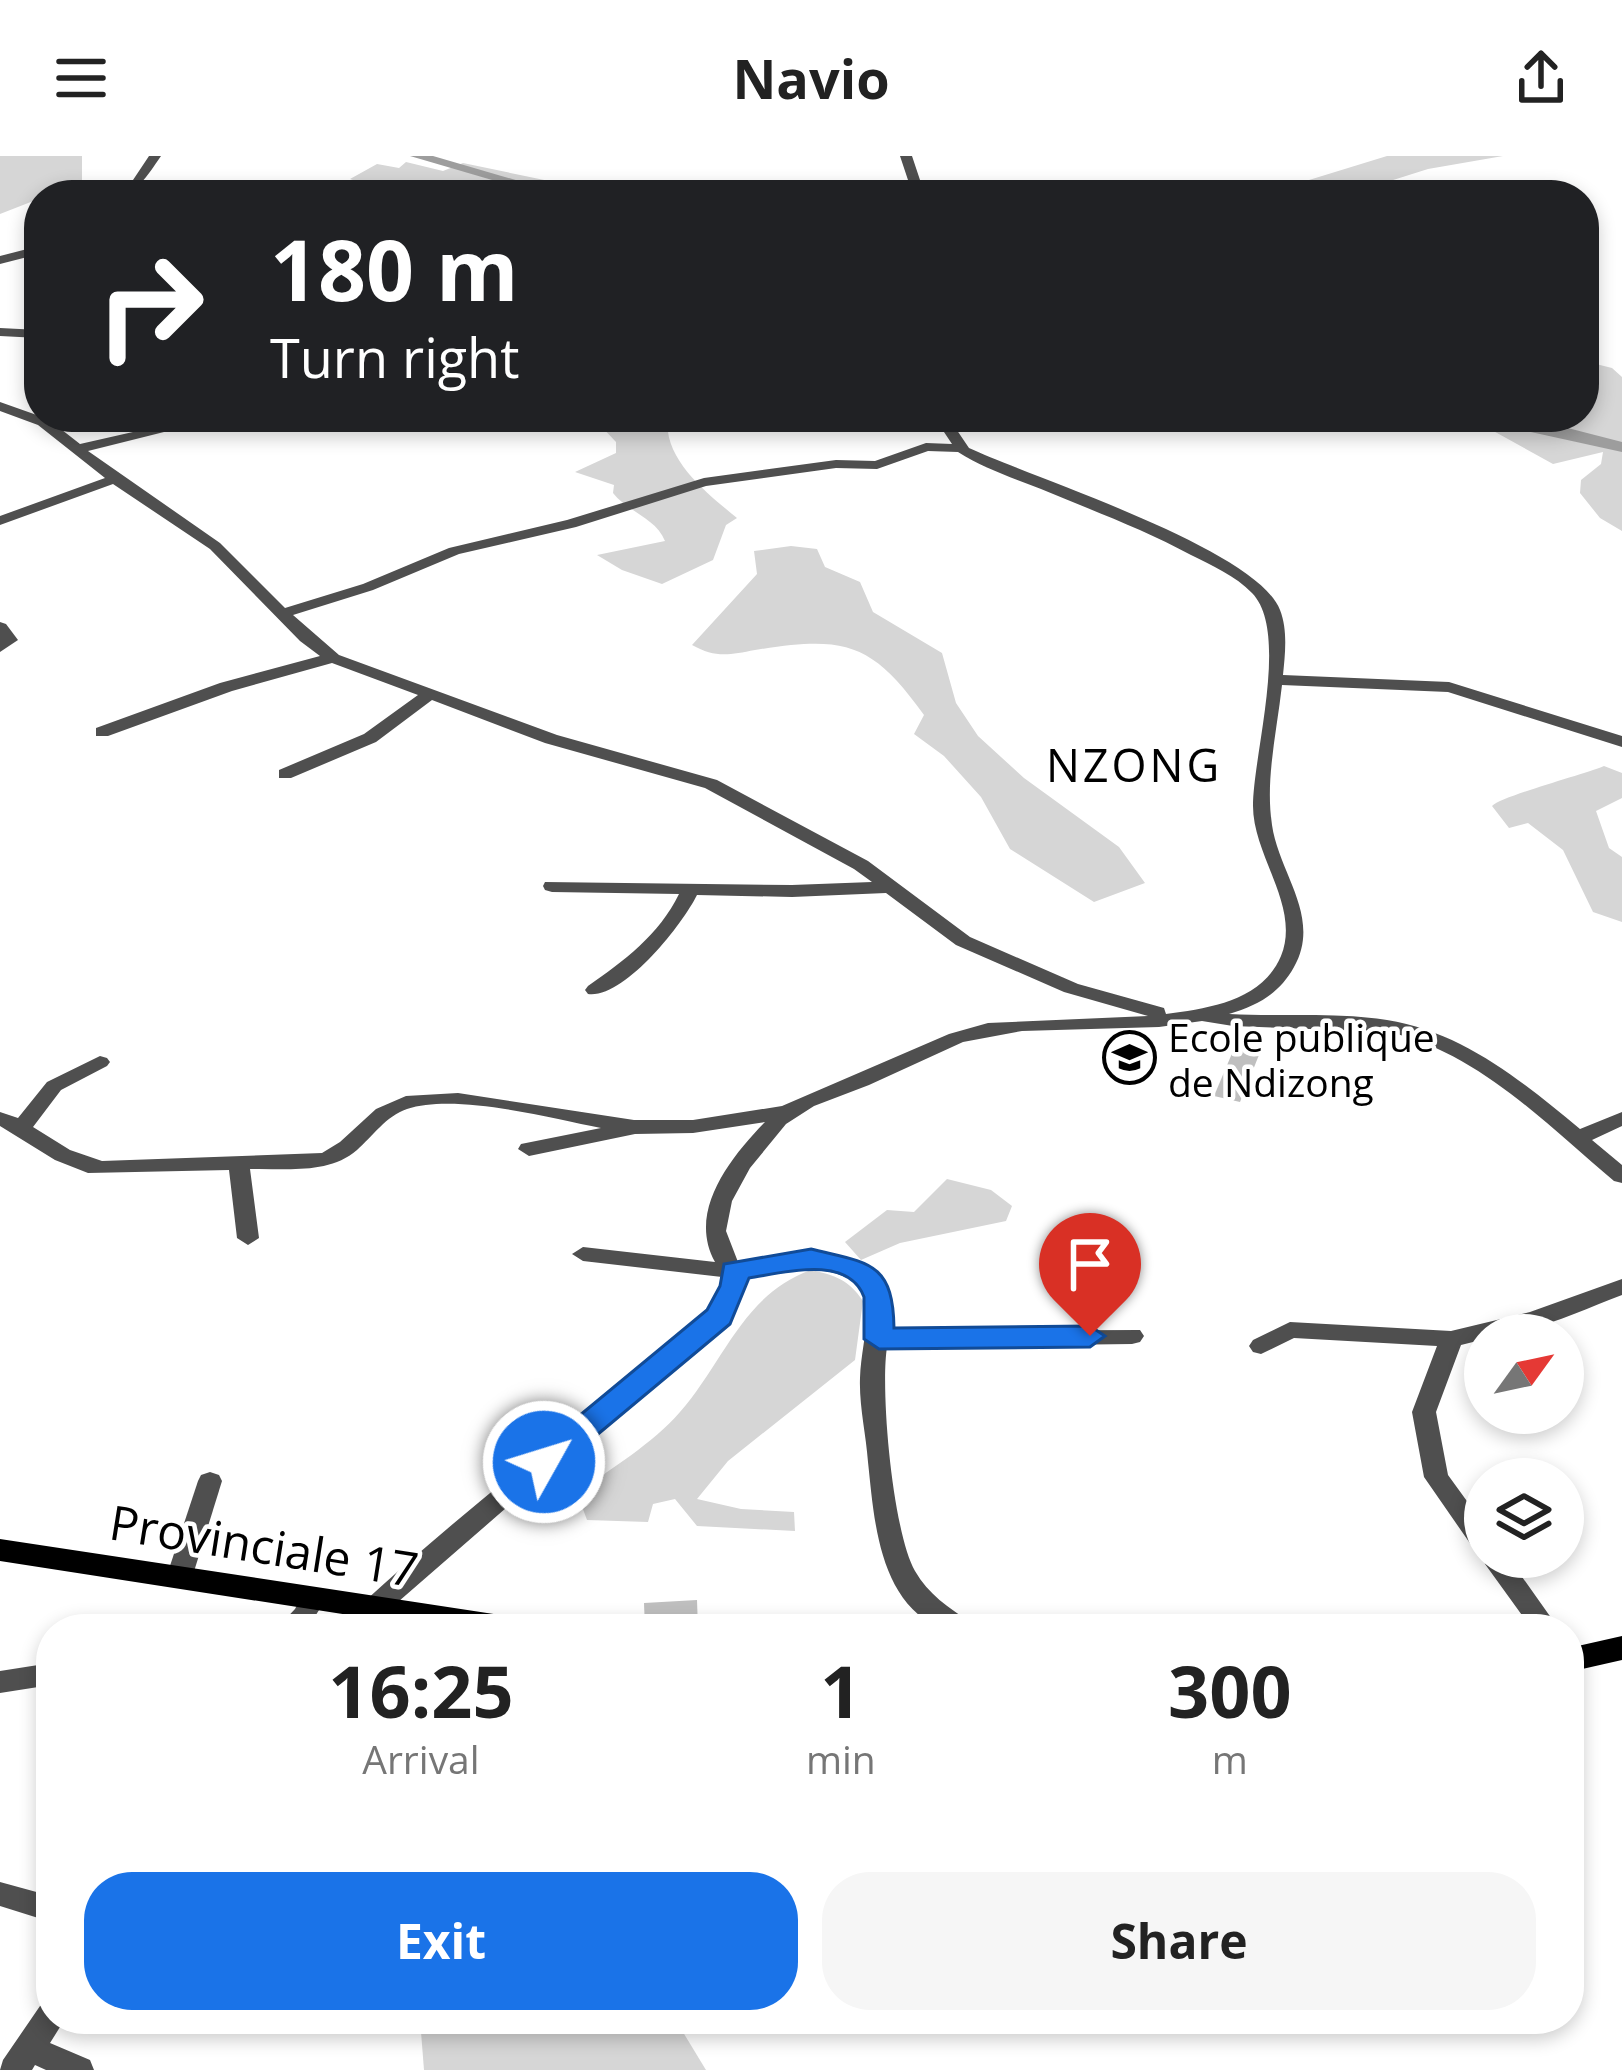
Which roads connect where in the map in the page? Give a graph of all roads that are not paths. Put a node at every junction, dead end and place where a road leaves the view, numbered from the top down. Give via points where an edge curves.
1 (55, 432) edge
2 (151, 432) edge
3 (950, 432) edge
4 (959, 448) junction
5 (76, 449) junction
6 (115, 479) junction
7 (0, 521) edge
8 (284, 613) junction
9 (0, 627) edge
10 (0, 647) edge
11 (333, 658) junction
12 (1274, 680) junction
13 (430, 694) junction
14 (102, 732) dead end
15 (1622, 742) edge
16 (285, 774) dead end
17 (553, 886) dead end
18 (891, 887) junction
19 (691, 888) junction
20 (595, 990) dead end
21 (1196, 1018) junction
22 (100, 1062) dead end
23 (790, 1111) junction
24 (0, 1118) edge
25 (1622, 1118) edge
26 (22, 1127) junction
27 (634, 1127) junction
28 (1576, 1139) junction
29 (529, 1149) dead end
30 (239, 1166) junction
31 (1622, 1176) edge
32 (248, 1238) dead end
33 (584, 1254) dead end
34 (734, 1271) junction
35 (1622, 1287) edge
36 (1132, 1336) dead end
37 (879, 1339) junction
38 (1451, 1339) junction
39 (1261, 1346) dead end
40 (210, 1481) dead end
41 (1464, 1516) edge
42 (0, 1550) edge
43 (179, 1578) junction
44 (1509, 1578) edge
45 (313, 1598) junction
46 (374, 1608) junction
47 (305, 1614) edge
48 (414, 1614) edge
49 (934, 1614) edge
50 (1535, 1614) edge
51 (1622, 1648) edge
52 (1584, 1657) edge
53 (36, 1676) edge
54 (0, 1682) edge
55 (0, 1894) edge
56 (36, 1905) edge
57 (39, 2034) edge
58 (22, 2059) edge
59 (79, 2070) edge

1 - 5 street
2 - 5 street
3 - 4 street
4 - 8 street via 926,447 878,465 704,482 454,550
4 - 12 street via 1245,576 1273,613
5 - 6 street
6 - 7 street
6 - 8 street via 215,546
8 - 11 street
9 - 10 street via 10,640
11 - 13 street
11 - 14 street
12 - 15 street via 1449,687
12 - 21 street via 1262,811 1291,896 1292,955 1269,992
13 - 16 street via 370,738
13 - 18 street via 711,784
17 - 19 street
18 - 19 street
18 - 21 street via 963,941 1012,965 1128,1005
19 - 20 street via 670,927
21 - 23 street via 980,1030
21 - 28 street via 1392,1026 1431,1036 1464,1052
22 - 26 street via 54,1086
23 - 27 street
23 - 34 street via 717,1207 716,1242
24 - 26 street
25 - 28 street
26 - 30 street via 81,1167
27 - 29 street
27 - 30 street via 545,1109 418,1100 386,1111 344,1154
28 - 31 street
30 - 32 street
33 - 34 street
34 - 37 street via 811,1258 857,1270 879,1297
34 - 46 street via 719,1316 472,1517
35 - 38 street
36 - 37 street
37 - 49 street via 872,1372 894,1559
38 - 39 street via 1290,1330
38 - 41 street via 1424,1412 1436,1477
40 - 43 street
42 - 43 main road, Provinciale 17
43 - 45 main road, Provinciale 17
44 - 50 street
45 - 46 main road, Provinciale 17
45 - 47 street
46 - 48 main road, Provinciale 17
51 - 52 main road
53 - 54 street
55 - 56 street
57 - 58 street
58 - 59 street

